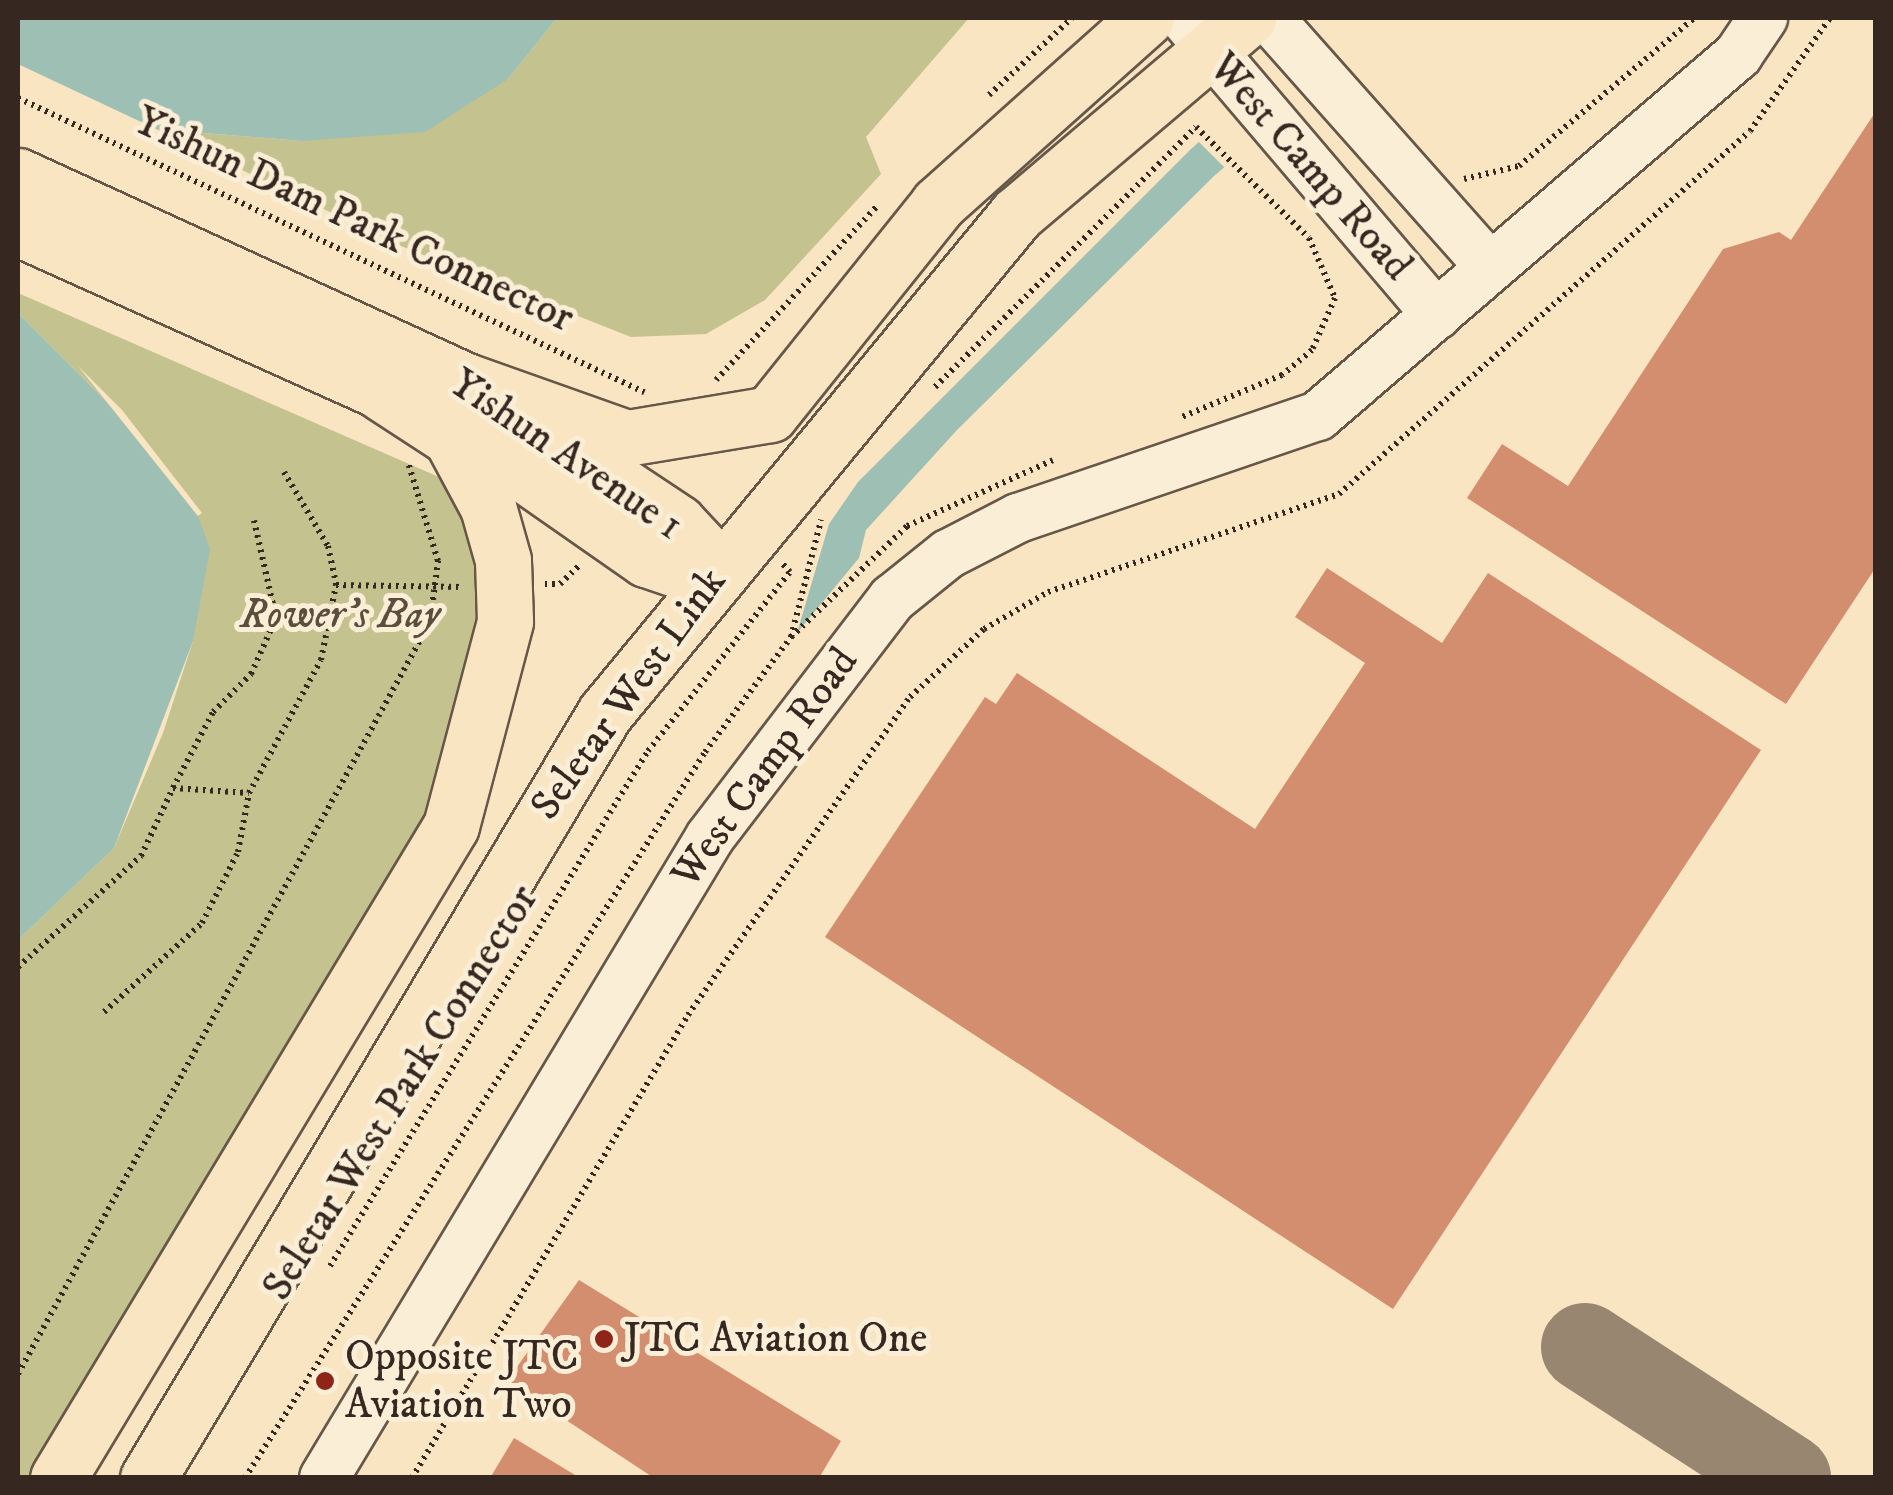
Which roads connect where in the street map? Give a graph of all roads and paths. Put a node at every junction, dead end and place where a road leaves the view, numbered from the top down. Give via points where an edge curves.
1 (1146, 18) edge
2 (1694, 18) edge
3 (1763, 18) edge
4 (1830, 18) edge
5 (1214, 28) edge
6 (1284, 34) edge
7 (18, 98) edge
8 (1454, 175) dead end
9 (18, 176) edge
10 (18, 228) edge
11 (1490, 267) junction
12 (259, 314) junction
13 (1437, 315) junction
14 (463, 380) junction
15 (382, 393) junction
16 (657, 400) dead end
17 (922, 400) dead end
18 (1164, 423) dead end
19 (402, 449) dead end
20 (1074, 454) dead end
21 (284, 472) dead end
22 (254, 520) dead end
23 (800, 526) dead end
24 (774, 554) dead end
25 (708, 580) junction
26 (336, 585) junction
27 (438, 589) junction
28 (791, 637) junction
29 (173, 788) junction
30 (249, 794) junction
31 (18, 967) edge
32 (104, 1012) dead end
33 (320, 1281) dead end
34 (18, 1374) edge
35 (58, 1478) edge
36 (148, 1478) edge
37 (245, 1478) edge
38 (324, 1478) edge
39 (412, 1478) edge

1 - 14 main road via 938,204 770,414 626,438
2 - 8 path via 1520,166 1481,180
3 - 11 street, West Camp Road via 1738,55
4 - 39 path via 1750,131 1339,494 1048,592 984,628 910,696 688,1015
5 - 13 street, West Camp Road via 1248,98
5 - 25 main road, Seletar West Link via 1016,214
6 - 11 street, West Camp Road
7 - 16 path, Yishun Dam Park Connector
9 - 12 main road, Yishun Avenue 1
10 - 12 main road, Yishun Avenue 1
11 - 13 street, West Camp Road
12 - 14 main road, Yishun Avenue 1
12 - 15 main road, Yishun Avenue 1
13 - 38 street, West Camp Road via 1318,416 1018,518 948,554 892,598 710,837
14 - 25 main road, Yishun Avenue 1 via 678,523 703,550
15 - 25 main road, Yishun Avenue 1 via 451,423 646,560
15 - 35 main road via 451,438 488,506 503,560 505,621 451,826
17 - 18 path via 1196,127 1235,159 1330,273 1330,322 1282,375
19 - 27 path via 423,495
20 - 28 path via 999,478 907,526
21 - 26 path via 328,546
22 - 29 path via 276,618 251,674 214,712
23 - 28 path via 826,499
24 - 33 path, Seletar West Park Connector via 790,572 648,751
25 - 36 main road, Seletar West Link via 605,713 503,874
26 - 27 path
26 - 30 path via 321,660
27 - 34 path via 430,622 342,788
28 - 37 path via 706,752
29 - 30 path
29 - 31 path via 141,856
30 - 32 path via 238,852 202,923

